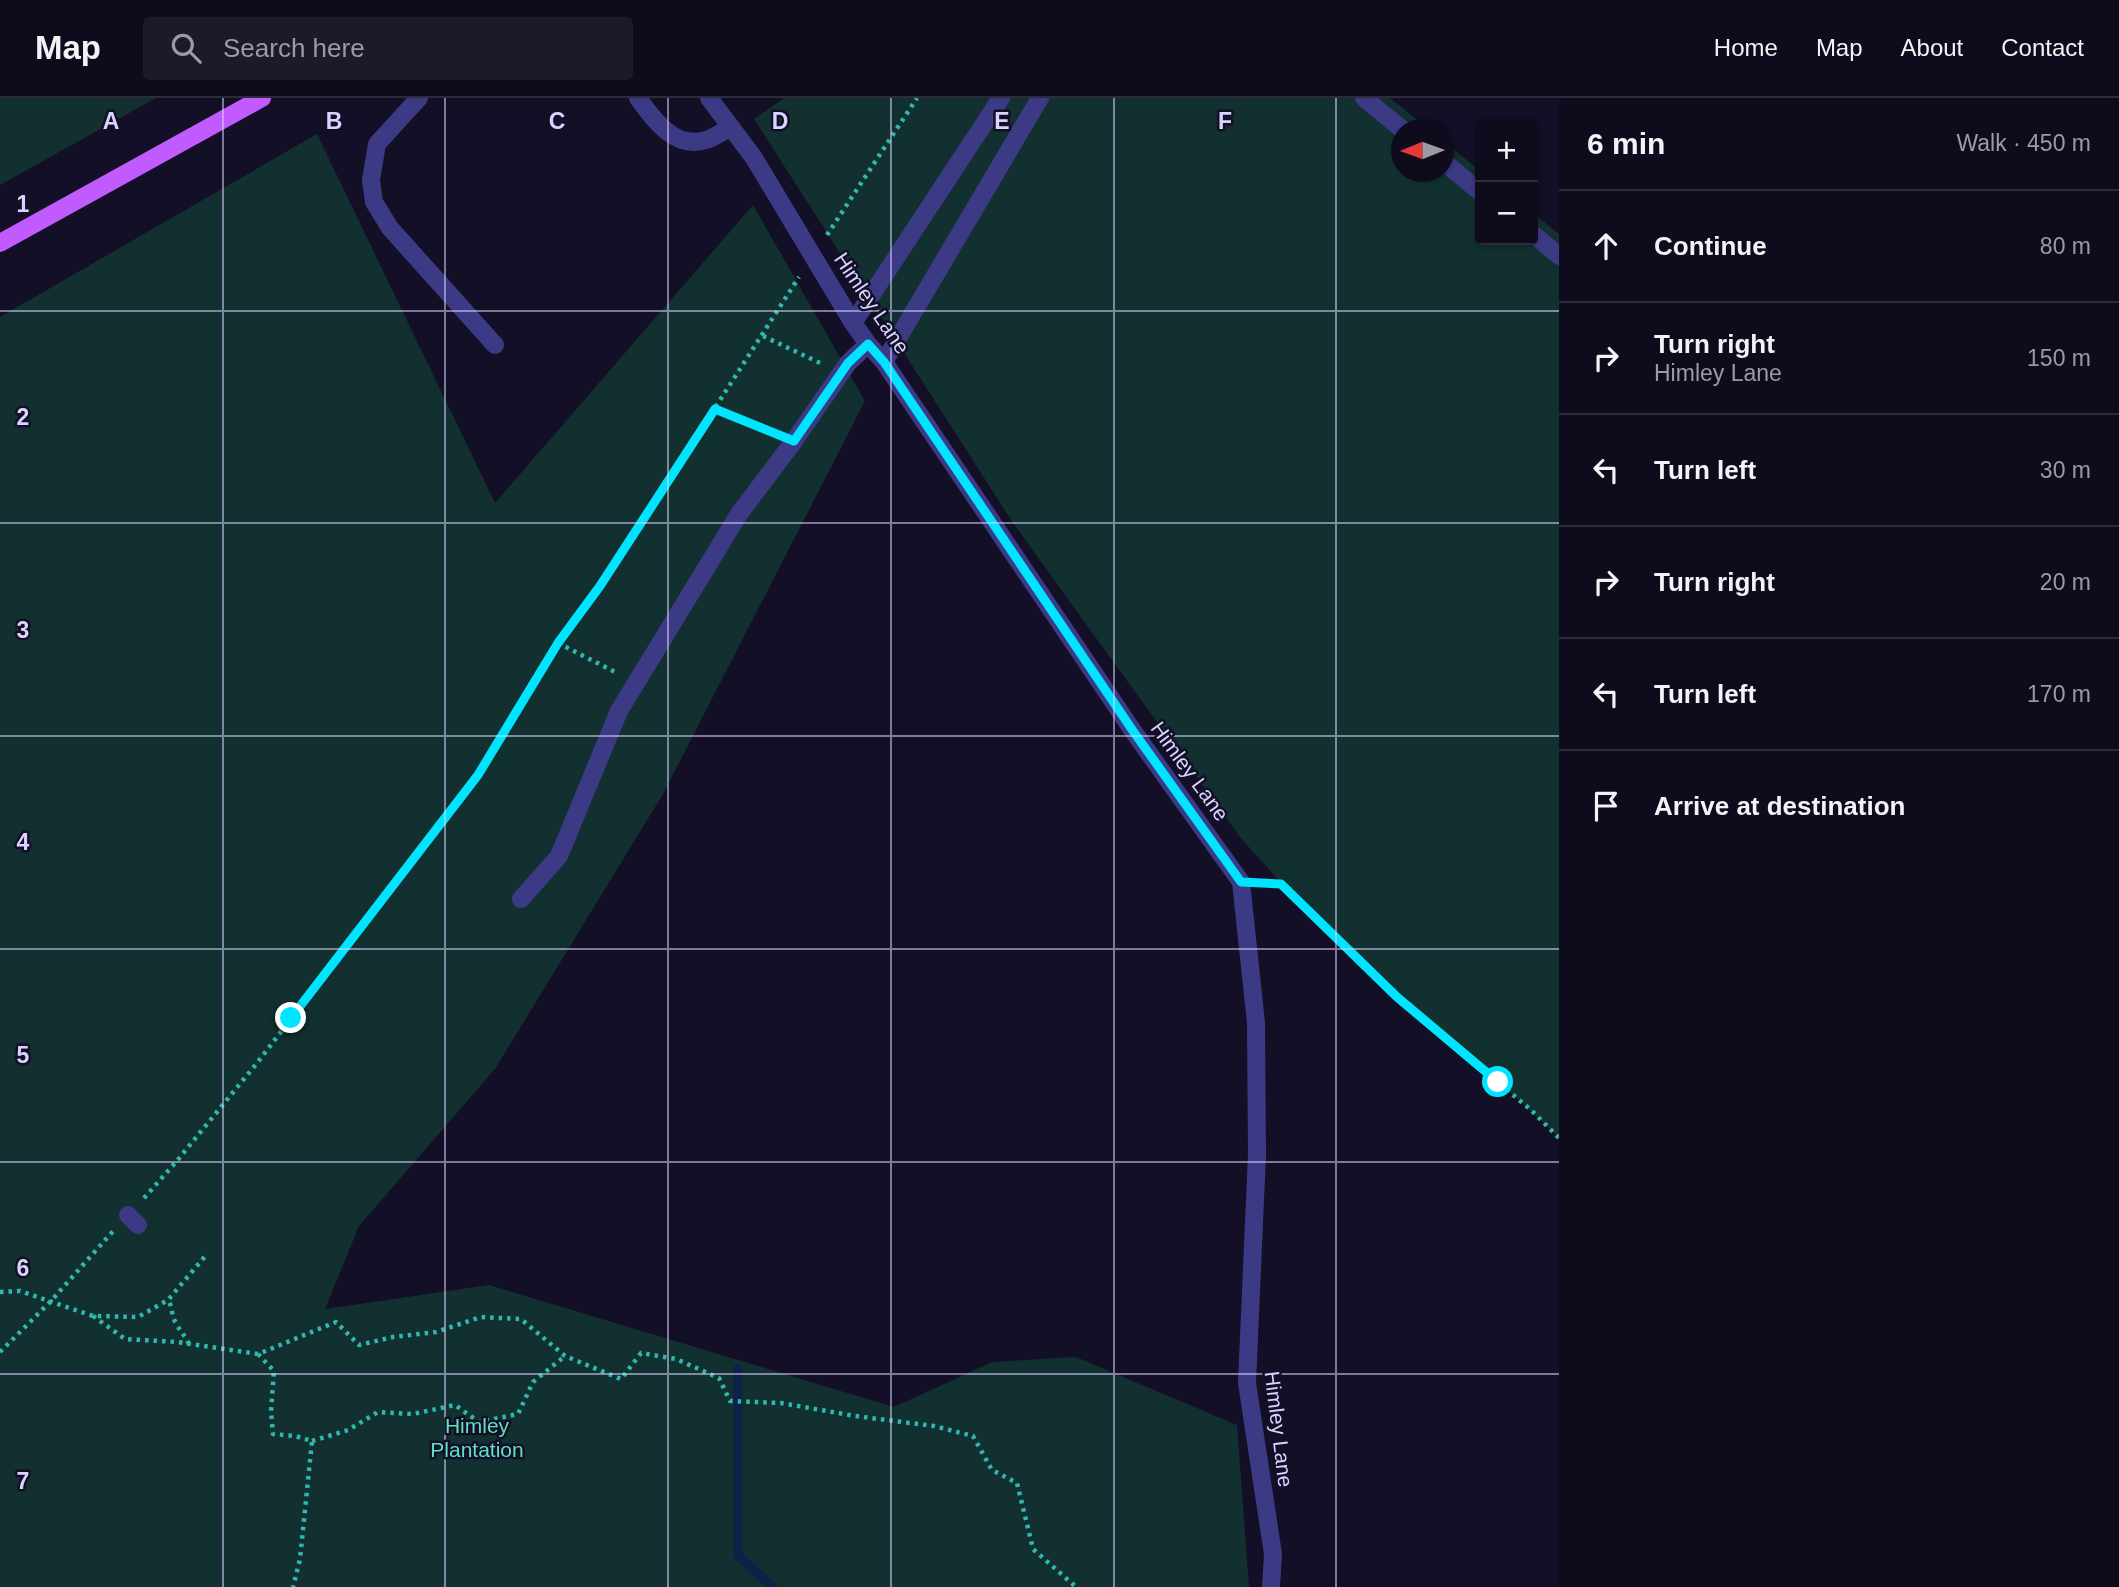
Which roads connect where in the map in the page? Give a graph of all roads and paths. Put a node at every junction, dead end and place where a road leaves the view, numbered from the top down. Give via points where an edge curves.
1 (262, 98) edge
2 (419, 98) edge
3 (638, 98) edge
4 (709, 98) edge
5 (917, 98) edge
6 (1001, 98) edge
7 (1040, 98) edge
8 (1364, 98) edge
9 (1391, 120) edge
10 (731, 127) junction
11 (1454, 170) edge
12 (1475, 188) edge
13 (835, 222) dead end
14 (1538, 238) edge
15 (0, 243) edge
16 (1559, 256) edge
17 (799, 278) dead end
18 (853, 323) junction
19 (763, 336) junction
20 (868, 344) junction
21 (495, 345) dead end
22 (884, 362) junction
23 (840, 373) junction
24 (715, 409) junction
25 (794, 441) junction
26 (558, 643) junction
27 (637, 683) junction
28 (1241, 882) junction
29 (520, 899) dead end
30 (1559, 1138) edge
31 (207, 1254) dead end
32 (0, 1292) edge
33 (168, 1300) junction
34 (51, 1301) junction
35 (93, 1317) junction
36 (189, 1345) junction
37 (0, 1352) edge
38 (258, 1354) junction
39 (565, 1356) junction
40 (312, 1441) junction
41 (293, 1587) edge
42 (1076, 1587) edge
43 (1271, 1587) edge

1 - 15 main road
2 - 21 street via 377,144 371,180 374,202 390,228
3 - 10 street via 670,135 688,141 705,141
4 - 10 street, Himley Lane
5 - 13 path
6 - 18 street
7 - 22 street
8 - 9 street
10 - 18 street, Himley Lane
11 - 12 street
14 - 16 street
17 - 19 path
18 - 20 street, Himley Lane
19 - 23 path
19 - 24 path
20 - 22 street, Himley Lane
20 - 23 street
22 - 28 street, Himley Lane via 1133,731
23 - 25 street
24 - 25 path
24 - 26 path
25 - 27 street via 738,514
26 - 27 path
26 - 34 path via 478,775 257,1063 133,1220
27 - 29 street via 619,711 559,856
28 - 30 path via 1281,884 1397,997
28 - 43 street, Himley Lane via 1256,1023 1258,1154 1247,1383 1273,1554
31 - 33 path
32 - 34 path via 20,1291
33 - 35 path via 138,1317
33 - 36 path via 174,1322
34 - 35 path
34 - 37 path
35 - 36 path via 125,1339
36 - 38 path
38 - 39 path via 336,1322 359,1345 436,1332 481,1317 522,1318
38 - 40 path via 274,1371 273,1434
39 - 40 path via 533,1382 518,1414 479,1422 455,1405 413,1414 378,1412 348,1430
39 - 42 path via 621,1379 641,1353 676,1359 719,1377 730,1401 934,1426 972,1436 992,1470 1017,1483 1033,1549
40 - 41 path

